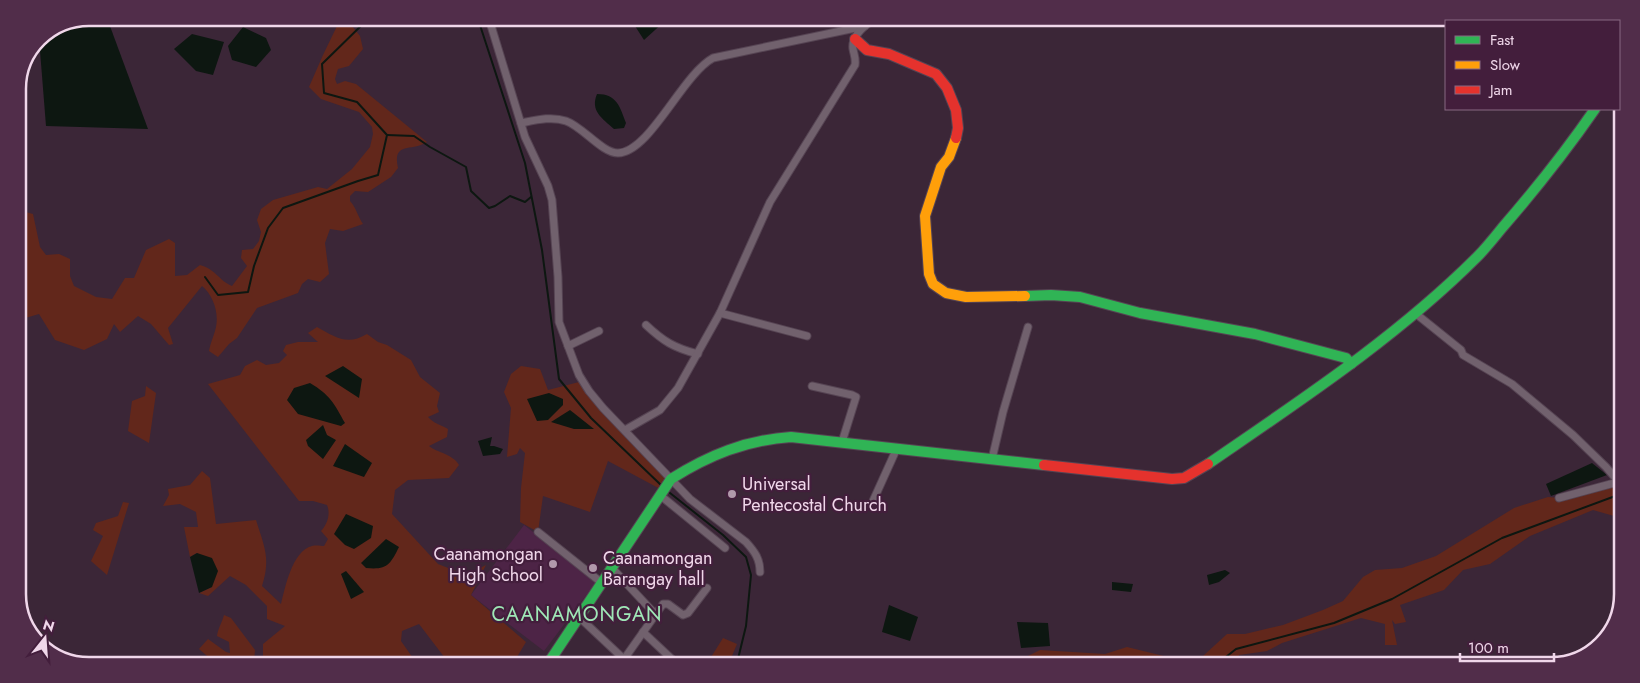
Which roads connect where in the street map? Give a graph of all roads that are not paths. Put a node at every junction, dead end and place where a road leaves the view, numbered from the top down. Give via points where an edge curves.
1 (491, 26) edge
2 (865, 26) joint
3 (855, 39) junction
4 (1594, 110) edge
5 (521, 123) junction
6 (720, 313) junction
7 (1415, 313) junction
8 (646, 324) dead end
9 (1028, 327) dead end
10 (599, 331) dead end
11 (807, 336) dead end
12 (568, 346) junction
13 (698, 354) junction
14 (1351, 364) junction
15 (812, 386) dead end
16 (625, 430) junction
17 (842, 442) junction
18 (897, 448) junction
19 (992, 459) junction
20 (1614, 477) edge
21 (671, 479) junction
22 (1614, 483) edge
23 (660, 496) junction
24 (1559, 498) dead end
25 (873, 501) dead end
26 (538, 532) dead end
27 (725, 548) dead end
28 (612, 568) junction
29 (760, 572) dead end
30 (602, 583) junction
31 (706, 588) dead end
32 (655, 614) junction
33 (579, 617) junction
34 (643, 632) junction
35 (553, 657) edge
36 (620, 657) edge
37 (627, 657) edge
38 (670, 657) edge

1 - 5 street
2 - 3 street
2 - 5 street via 713,58 698,68 645,137 623,152 608,151 567,121 545,119
3 - 6 street via 855,65 770,202
3 - 14 street via 867,50 889,54 936,74 947,88 956,110 958,128 954,145 941,167 925,216 929,274 938,288 966,298 1051,295 1080,298 1294,343 1343,357
4 - 7 street via 1528,199 1475,259
5 - 12 street via 552,200 559,322
6 - 11 street
6 - 13 street
7 - 14 street
7 - 20 street via 1464,355 1512,384 1573,435
8 - 13 street via 663,340
9 - 19 street via 1002,412
10 - 12 street
12 - 16 street via 589,391
13 - 16 street via 667,404
14 - 19 street via 1184,478 1172,480
15 - 17 street via 856,398
16 - 21 street
17 - 18 street
17 - 21 street via 791,437 756,439 700,462
18 - 19 street
18 - 25 street
21 - 23 street
21 - 29 street via 698,506 746,542 760,562
22 - 24 street
23 - 27 street
23 - 28 street
26 - 30 street
28 - 30 street
28 - 32 street
30 - 33 street
31 - 32 street via 685,615 665,603
32 - 34 street
33 - 35 street
33 - 36 street
34 - 37 street
34 - 38 street

